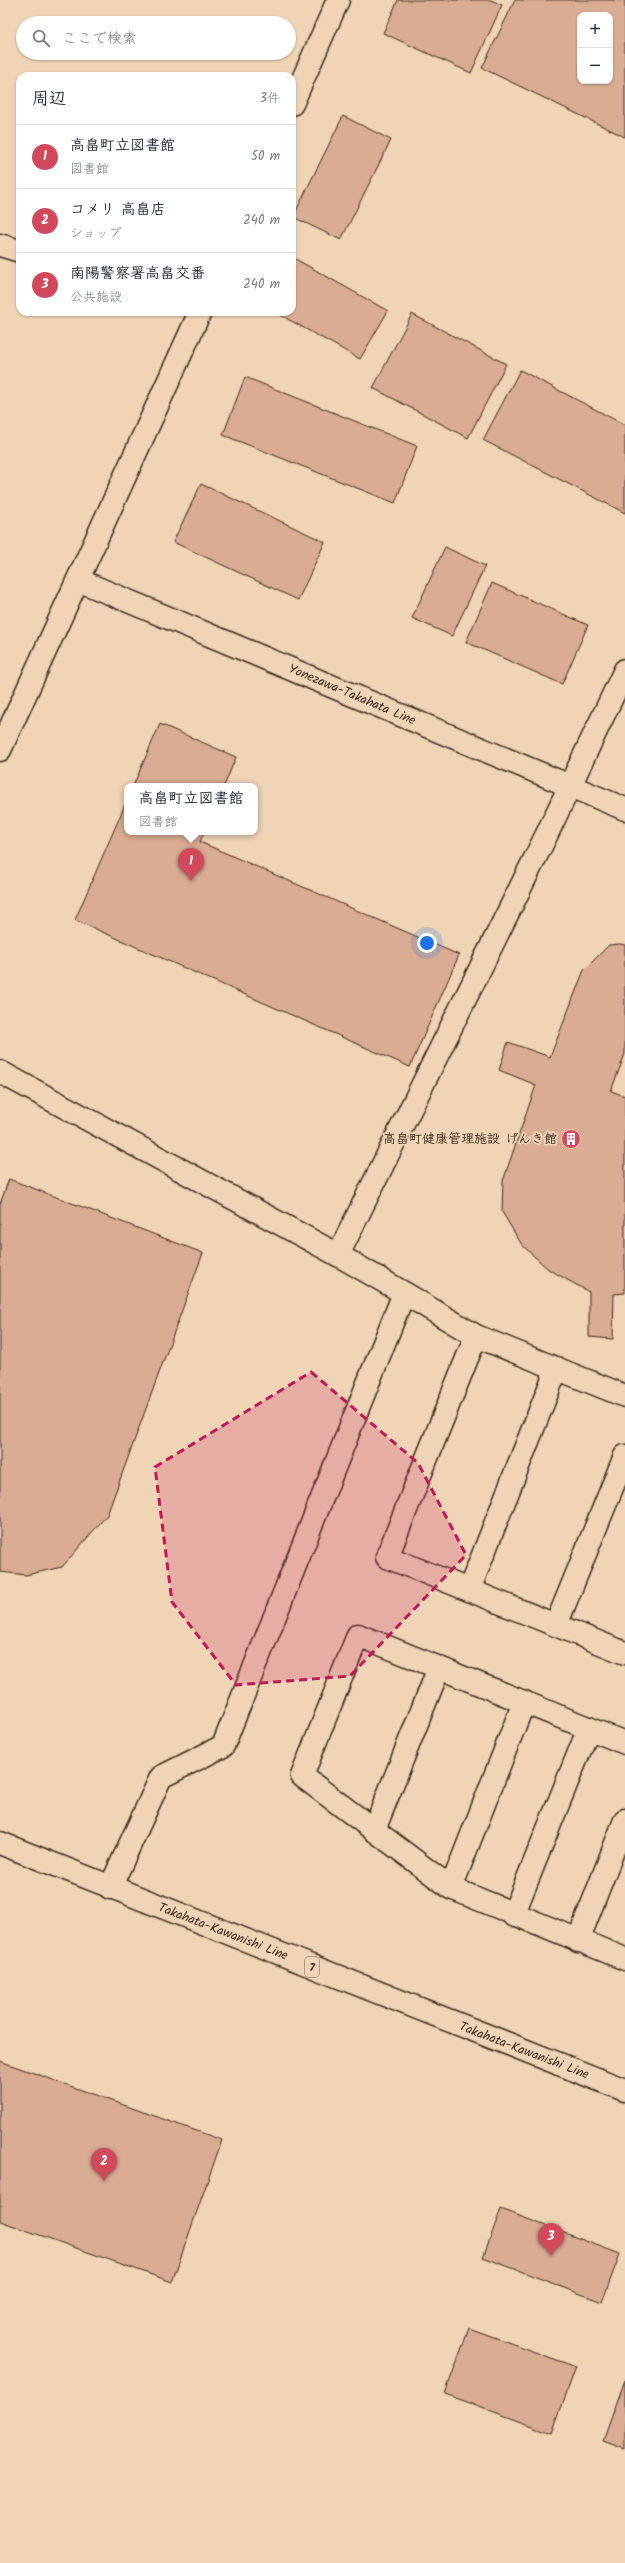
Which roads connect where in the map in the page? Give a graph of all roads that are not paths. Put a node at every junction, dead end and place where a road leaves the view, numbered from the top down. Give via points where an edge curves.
1 (338, 0) edge
2 (296, 95) edge
3 (0, 245) edge
4 (16, 250) edge
5 (193, 316) edge
6 (78, 580) junction
7 (625, 670) edge
8 (0, 750) edge
9 (569, 786) junction
10 (625, 809) edge
11 (0, 1072) edge
12 (338, 1255) junction
13 (404, 1293) junction
14 (476, 1336) junction
15 (557, 1368) junction
16 (625, 1396) edge
17 (625, 1456) edge
18 (469, 1590) junction
19 (556, 1625) junction
20 (624, 1649) edge
21 (439, 1668) junction
22 (524, 1702) junction
23 (589, 1728) junction
24 (625, 1743) edge
25 (625, 1820) edge
26 (374, 1830) junction
27 (0, 1843) edge
28 (110, 1888) junction
29 (450, 1888) junction
30 (512, 1915) junction
31 (578, 1941) junction
32 (625, 1959) edge
33 (625, 2090) edge

1 - 2 street
3 - 4 street
5 - 6 street
6 - 8 street
6 - 9 street, Yonezawa-Takahata Line
7 - 9 street
9 - 10 street, Yonezawa-Takahata Line
9 - 12 street
11 - 12 street
12 - 13 street
13 - 14 street
13 - 28 street via 223,1746 161,1777
14 - 15 street
14 - 18 street via 387,1557
15 - 16 street
15 - 18 street
17 - 19 street
18 - 19 street
19 - 20 street
21 - 22 street
21 - 26 street
21 - 26 street via 358,1635 302,1776
22 - 23 street
22 - 29 street
23 - 24 street
23 - 30 street
25 - 31 street
26 - 29 street
27 - 28 street, Takahata-Kawanishi Line / 7
28 - 33 street, Takahata-Kawanishi Line / 7
29 - 30 street
30 - 31 street
31 - 32 street

